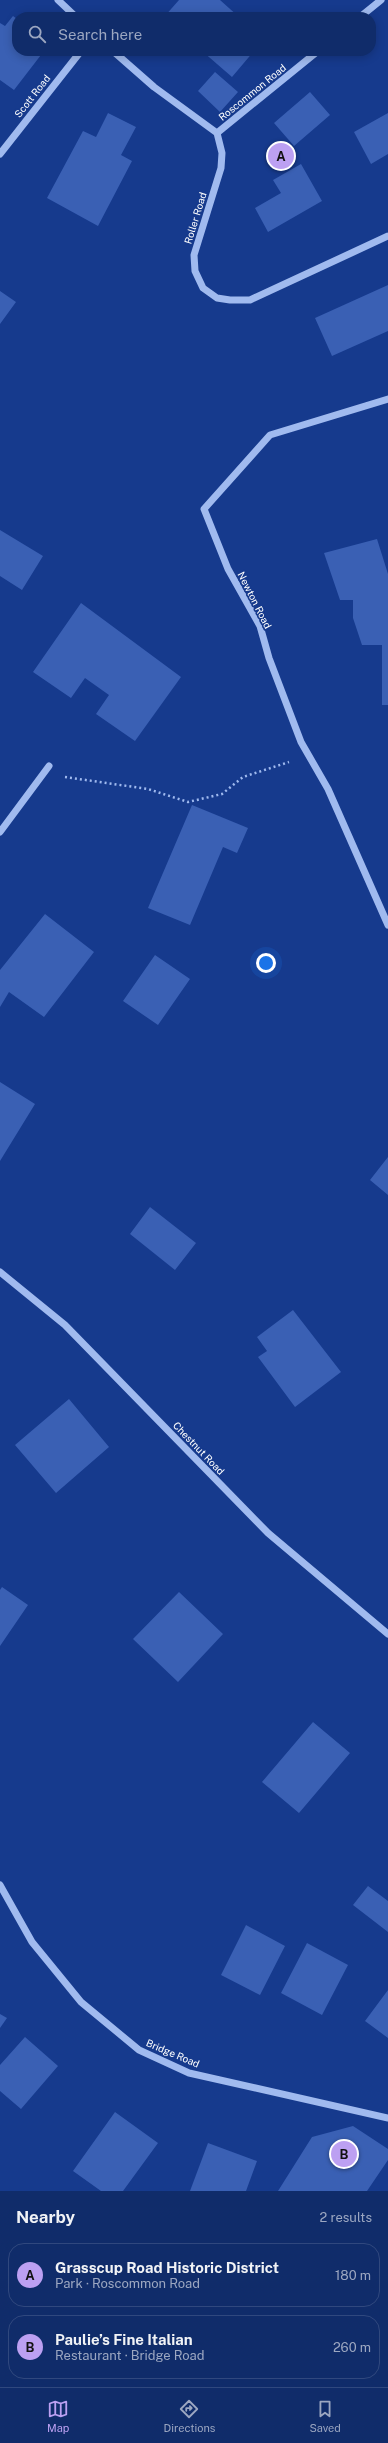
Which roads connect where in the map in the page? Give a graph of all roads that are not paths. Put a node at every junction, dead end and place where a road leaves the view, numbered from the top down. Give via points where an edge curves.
1 (58, 0) edge
2 (381, 0) edge
3 (71, 12) edge
4 (366, 12) edge
5 (77, 56) edge
6 (119, 56) edge
7 (312, 56) edge
8 (217, 132) junction
9 (0, 154) edge
10 (388, 236) edge
11 (388, 399) edge
12 (49, 766) dead end
13 (0, 832) edge
14 (388, 925) edge
15 (0, 1272) edge
16 (388, 1634) edge
17 (0, 1885) edge
18 (388, 2118) edge

1 - 3 street
2 - 4 street
5 - 9 street, Scott Road
6 - 8 street via 154,87
7 - 8 street, Roscommon Road
8 - 10 street, Roller Road via 222,153 221,168 194,255 195,271 203,288 217,298 250,300
11 - 14 street, Newton Road via 270,435 204,509 228,569 260,626 298,735 328,789
12 - 13 street
15 - 16 street, Chestnut Road via 65,1325 268,1533
17 - 18 street, Bridge Road via 32,1942 81,2002 139,2050 189,2073

